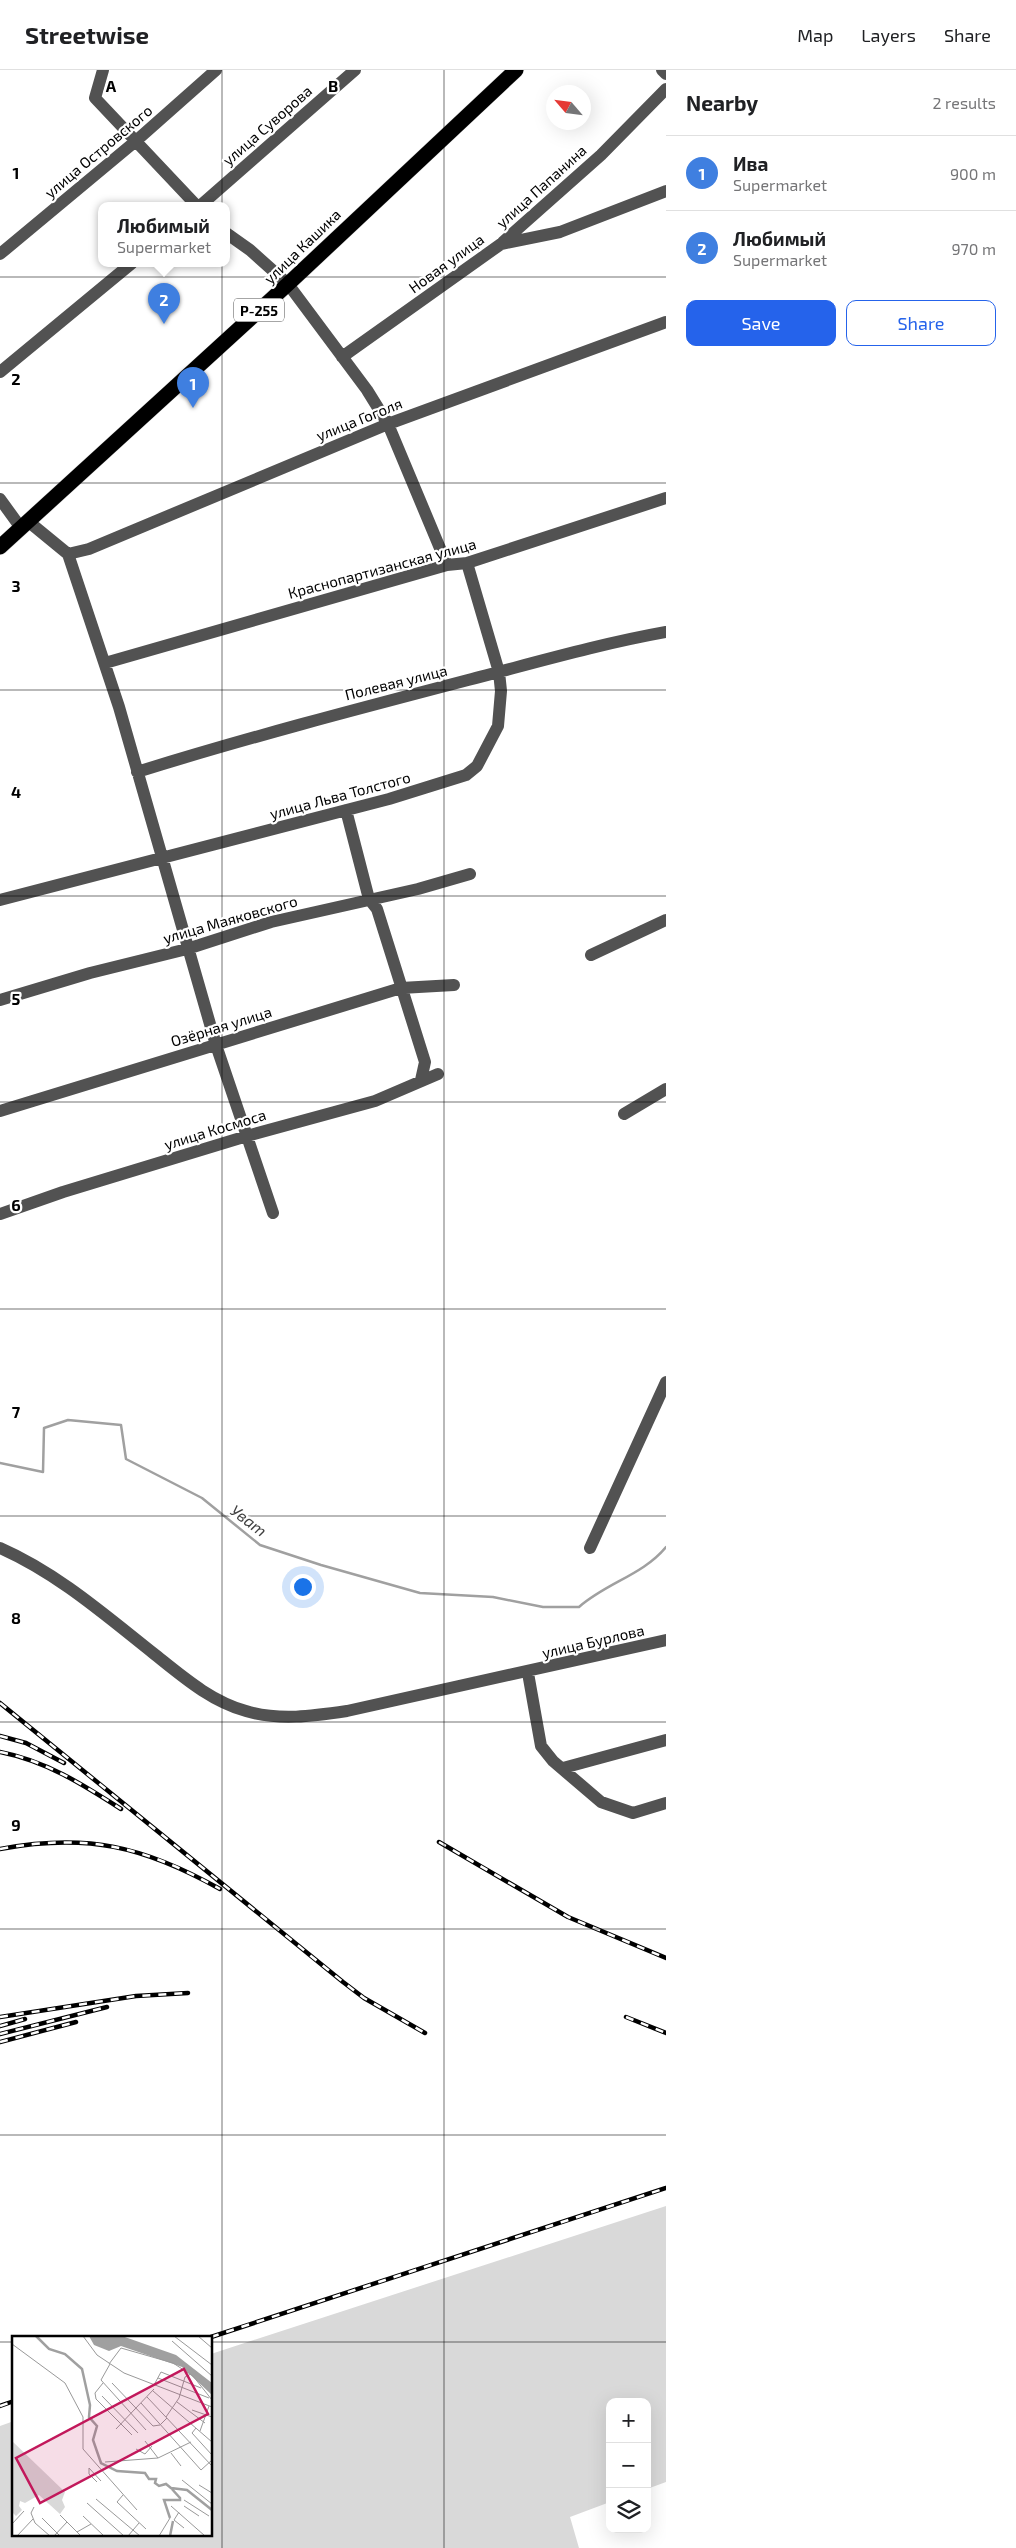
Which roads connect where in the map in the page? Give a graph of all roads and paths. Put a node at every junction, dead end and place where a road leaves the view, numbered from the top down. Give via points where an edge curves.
1 (103, 70) edge
2 (216, 70) edge
3 (355, 70) edge
4 (516, 70) edge
5 (662, 70) edge
6 (666, 74) edge
7 (666, 89) edge
8 (137, 140) junction
9 (666, 191) edge
10 (193, 202) edge
11 (204, 202) edge
12 (230, 236) edge
13 (501, 244) junction
14 (0, 254) edge
15 (127, 267) edge
16 (288, 284) junction
17 (666, 322) edge
18 (342, 356) junction
19 (0, 372) edge
20 (388, 424) junction
21 (666, 498) edge
22 (0, 499) edge
23 (25, 525) junction
24 (0, 547) edge
25 (68, 554) junction
26 (467, 563) junction
27 (446, 565) junction
28 (666, 632) edge
29 (104, 663) junction
30 (499, 672) junction
31 (136, 772) junction
32 (346, 810) junction
33 (161, 860) junction
34 (470, 874) dead end
35 (369, 899) junction
36 (0, 900) edge
37 (666, 920) edge
38 (188, 949) junction
39 (591, 955) dead end
40 (454, 985) dead end
41 (401, 988) junction
42 (0, 1000) edge
43 (216, 1045) junction
44 (438, 1074) dead end
45 (421, 1080) junction
46 (666, 1089) edge
47 (0, 1111) edge
48 (624, 1114) dead end
49 (246, 1136) junction
50 (0, 1212) edge
51 (273, 1213) dead end
52 (666, 1382) edge
53 (0, 1548) edge
54 (590, 1548) dead end
55 (666, 1640) edge
56 (528, 1673) junction
57 (666, 1740) edge
58 (564, 1768) junction
59 (666, 1803) edge

1 - 8 street via 95,98
2 - 8 street, улица Островского
3 - 11 street, улица Суворова
4 - 16 highway, улица Кашика / Р-255
5 - 6 street
7 - 13 street, улица Папанина via 601,155
8 - 10 street
8 - 14 street, улица Островского
9 - 13 street, Новая улица via 560,232
12 - 16 street
13 - 18 street, Новая улица
15 - 19 street
16 - 18 street
16 - 23 highway, улица Кашика / Р-255
17 - 20 street, улица Гоголя
18 - 20 street
20 - 25 street, улица Гоголя via 90,549
20 - 27 street
21 - 26 street, Краснопартизанская улица
22 - 23 street
23 - 24 highway, улица Кашика / Р-255
23 - 25 street
25 - 29 street
26 - 27 street, Краснопартизанская улица
26 - 30 street, улица Льва Толстого
27 - 29 street, Краснопартизанская улица
28 - 30 street, Полевая улица via 564,653
29 - 31 street
30 - 31 street, Полевая улица via 265,732
30 - 32 street, улица Льва Толстого via 498,726 477,766 466,776
31 - 33 street
32 - 33 street, улица Льва Толстого
32 - 35 street
33 - 36 street, улица Льва Толстого
33 - 38 street
34 - 35 street, улица Маяковского
35 - 38 street, улица Маяковского via 271,922
35 - 41 street via 377,909
37 - 39 street
38 - 42 street, улица Маяковского
38 - 43 street
40 - 41 street, Озёрная улица
41 - 43 street, Озёрная улица
41 - 45 street via 425,1062
43 - 47 street, Озёрная улица
43 - 49 street
44 - 45 street, улица Космоса
45 - 49 street, улица Космоса via 375,1100
46 - 48 street
49 - 50 street, улица Космоса
49 - 51 street
52 - 54 street
53 - 56 street, улица Бурлова via 60,1580 211,1697 246,1712 276,1717 322,1715
55 - 56 street, улица Бурлова
56 - 58 street via 541,1746
57 - 58 street
58 - 59 street via 601,1802 634,1813

